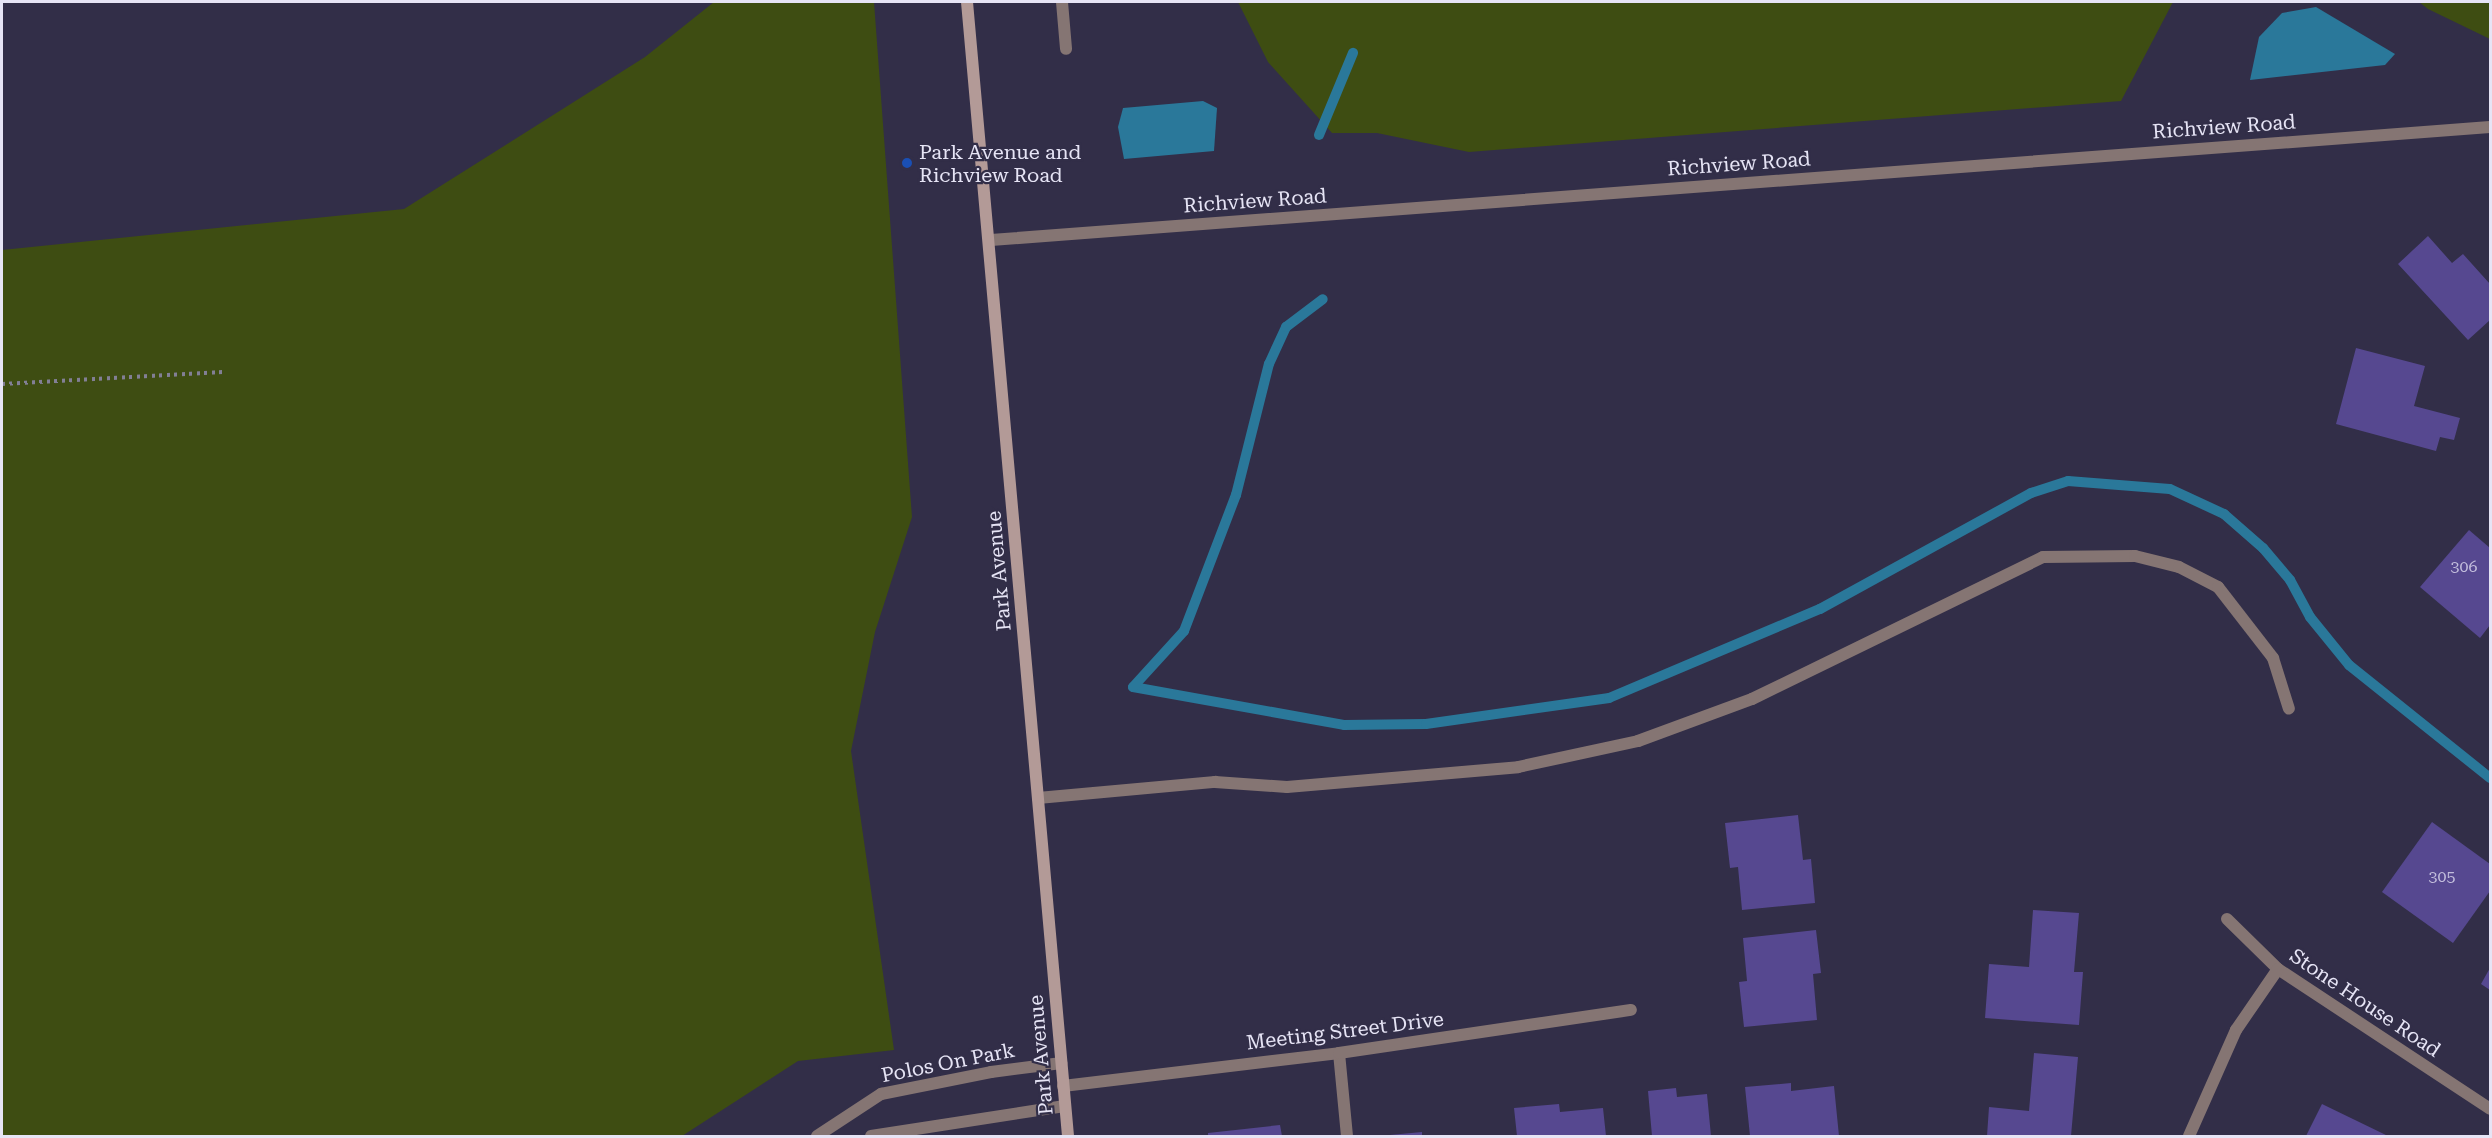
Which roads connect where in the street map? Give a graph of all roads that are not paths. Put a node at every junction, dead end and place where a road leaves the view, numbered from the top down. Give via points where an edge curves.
1 (967, 2) edge
2 (1062, 2) edge
3 (1066, 49) dead end
4 (2490, 127) edge
5 (991, 240) junction
6 (2289, 709) dead end
7 (1038, 798) junction
8 (2227, 919) dead end
9 (2278, 969) junction
10 (1631, 1010) dead end
11 (1339, 1053) junction
12 (1061, 1063) junction
13 (1063, 1086) junction
14 (1065, 1106) junction
15 (2490, 1109) edge
16 (817, 1137) edge
17 (871, 1137) edge
18 (1068, 1137) edge
19 (1347, 1137) edge
20 (2189, 1137) edge

1 - 5 main road, Park Avenue
2 - 3 street
4 - 5 street, Richview Road
5 - 7 main road, Park Avenue
6 - 7 street via 2273,658 2218,587 2179,567 2134,556 2043,557 1752,699 1638,741 1518,767 1287,787 1215,782
7 - 12 main road, Park Avenue
8 - 9 street, Stone House Road
9 - 15 street, Stone House Road
9 - 20 street via 2236,1030
10 - 11 street, Meeting Street Drive
11 - 13 street, Meeting Street Drive
11 - 19 street
12 - 13 main road, Park Avenue
12 - 16 street, Polos On Park via 991,1072 881,1094
13 - 14 main road, Park Avenue
14 - 17 street
14 - 18 main road, Park Avenue

